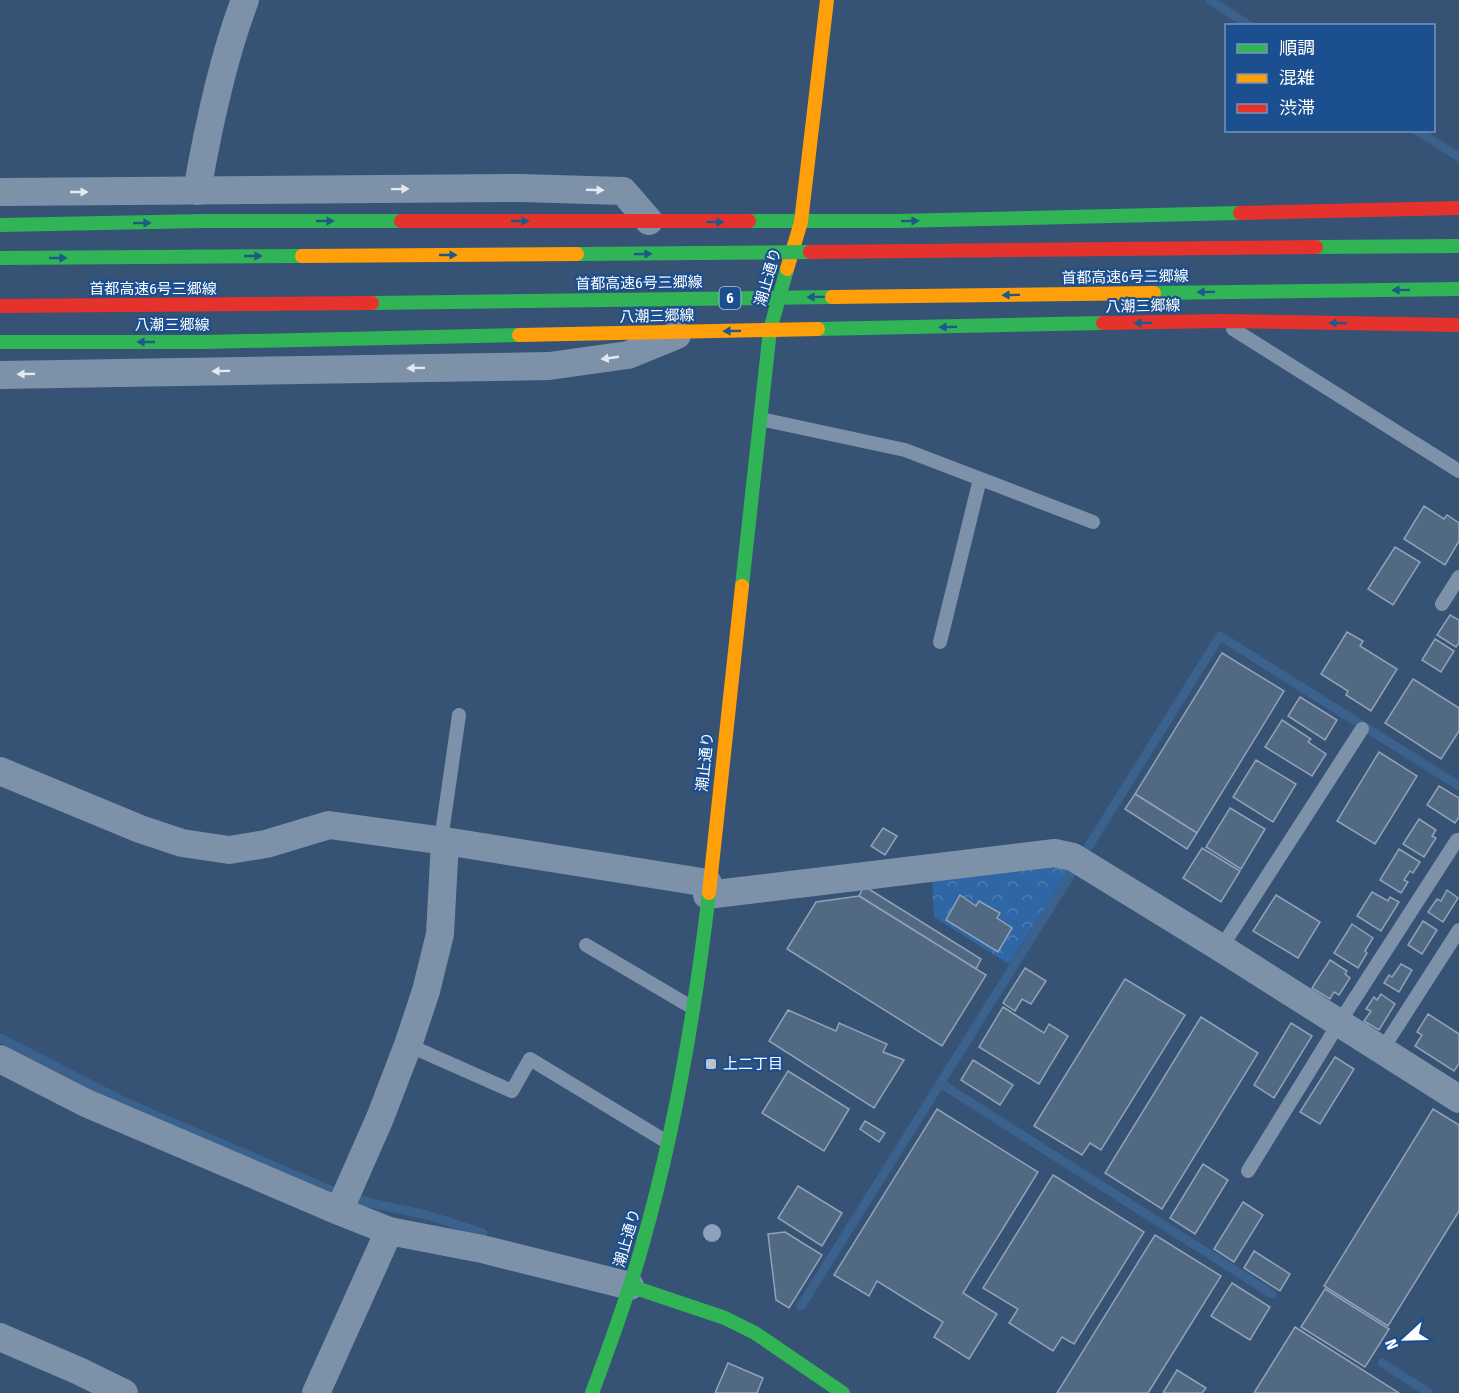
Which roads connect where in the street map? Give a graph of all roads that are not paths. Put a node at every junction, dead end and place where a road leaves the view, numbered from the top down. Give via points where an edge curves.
1 (245, 0) edge
2 (827, 0) edge
3 (197, 191) junction
4 (0, 192) edge
5 (1459, 208) edge
6 (650, 221) junction
7 (801, 222) junction
8 (0, 225) edge
9 (1459, 246) edge
10 (0, 258) edge
11 (1459, 289) edge
12 (0, 306) edge
13 (1221, 321) junction
14 (1459, 325) edge
15 (770, 330) junction
16 (685, 332) junction
17 (0, 342) edge
18 (0, 375) edge
19 (761, 419) junction
20 (1459, 471) edge
21 (980, 479) junction
22 (1093, 522) dead end
23 (1459, 577) edge
24 (1442, 604) dead end
25 (940, 642) dead end
26 (459, 715) dead end
27 (1362, 729) dead end
28 (0, 771) edge
29 (1457, 840) dead end
30 (443, 841) junction
31 (708, 889) junction
32 (1459, 930) edge
33 (586, 945) dead end
34 (1221, 948) junction
35 (694, 1009) junction
36 (1340, 1023) junction
37 (408, 1045) junction
38 (1382, 1050) junction
39 (0, 1059) edge
40 (1459, 1099) edge
41 (668, 1142) junction
42 (1248, 1171) dead end
43 (339, 1211) junction
44 (389, 1231) junction
45 (630, 1286) junction
46 (0, 1337) edge
47 (808, 1382) edge
48 (124, 1393) edge
49 (316, 1393) edge
50 (592, 1393) edge
51 (843, 1393) edge

1 - 3 street via 207,138
2 - 7 main road, 潮止通り
4 -> 3 street
3 -> 6 street via 623,191
7 -> 5 main road
6 -> 7 main road
8 -> 6 main road
7 - 15 main road, 潮止通り
10 -> 9 main road, 首都高速6号三郷線, bridge
11 -> 12 main road, 首都高速6号三郷線 / 6, bridge
14 -> 13 main road, 八潮三郷線
13 -> 15 main road, 八潮三郷線
13 - 20 lane
15 -> 16 main road, 八潮三郷線
15 - 19 main road, 潮止通り
16 -> 17 main road, 八潮三郷線
16 -> 18 street via 628,356 549,366
19 - 21 lane via 905,450
19 - 31 main road, 潮止通り
21 - 22 lane
21 - 25 lane
23 - 24 lane
26 - 30 lane
27 - 34 lane
28 - 30 street via 182,843 229,850 266,844 329,825
29 - 36 lane
30 - 31 street
30 - 37 street via 440,934
31 - 34 street via 1055,853 1073,857
31 - 35 main road, 潮止通り
32 - 38 lane
33 - 35 lane
34 - 36 street
35 - 41 main road, 潮止通り
36 - 38 street
36 - 42 lane
37 - 41 lane via 512,1090 530,1059
37 - 43 street
38 - 40 street
39 - 43 street via 86,1103
41 - 45 main road, 潮止通り
43 - 44 street
44 - 45 street via 482,1249
44 - 49 street
45 - 47 main road, 潮止通り via 724,1318 755,1333
45 - 50 main road
46 - 48 street
47 - 51 main road, 潮止通り

